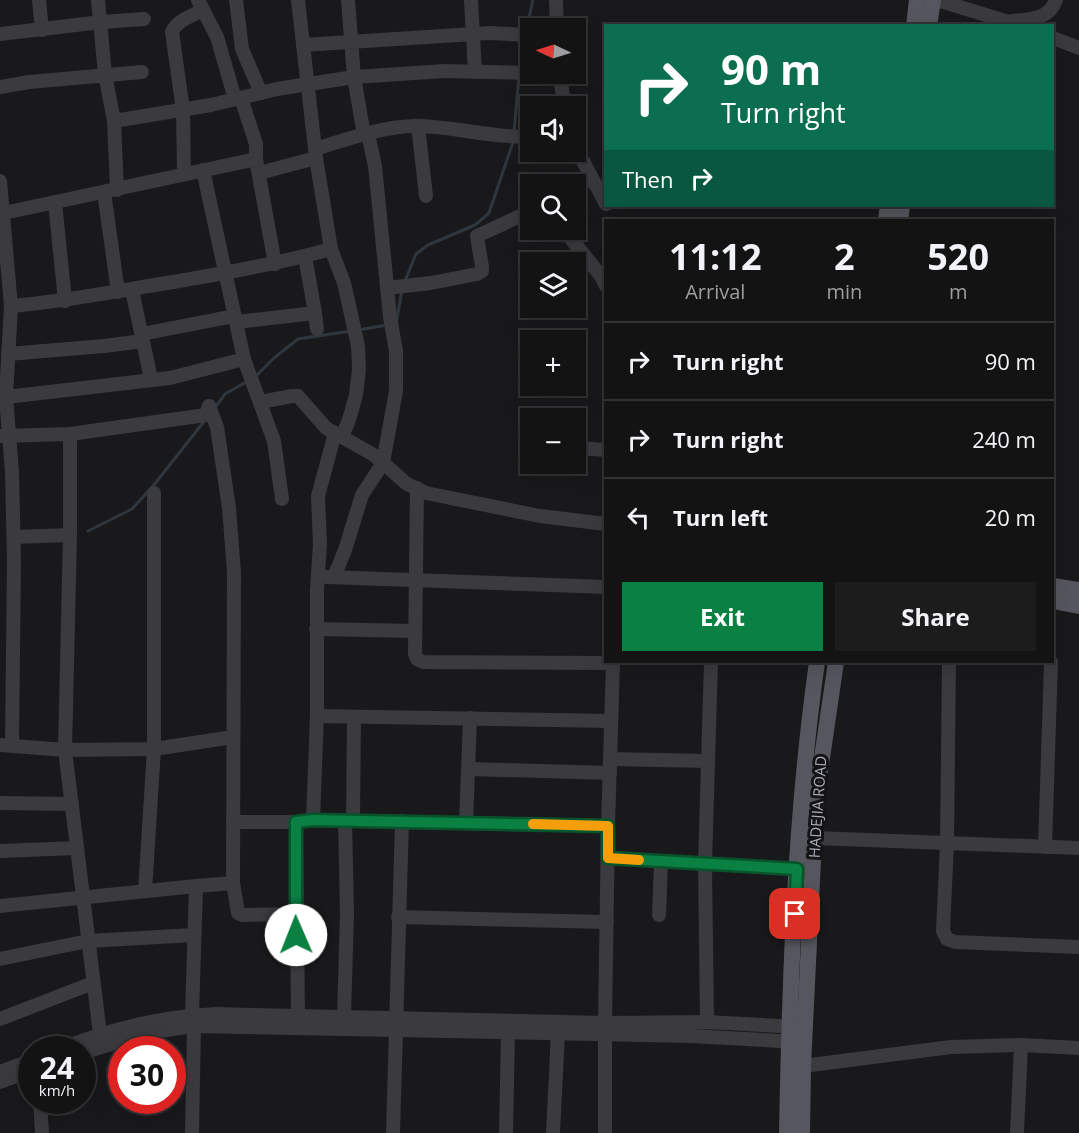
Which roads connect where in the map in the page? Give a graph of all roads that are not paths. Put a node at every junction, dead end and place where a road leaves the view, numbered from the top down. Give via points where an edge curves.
1 (39, 0) edge
2 (98, 0) edge
3 (236, 0) edge
4 (298, 0) edge
5 (348, 0) edge
6 (471, 0) edge
7 (556, 0) edge
8 (917, 0) edge
9 (935, 0) edge
10 (1056, 0) edge
11 (201, 5) edge
12 (557, 18) edge
13 (144, 19) dead end
14 (101, 22) junction
15 (1016, 23) edge
16 (914, 24) edge
17 (929, 24) edge
18 (42, 30) junction
19 (0, 34) edge
20 (473, 34) junction
21 (520, 34) edge
22 (1054, 38) edge
23 (350, 42) junction
24 (303, 45) junction
25 (1079, 48) edge
26 (142, 72) dead end
27 (475, 72) junction
28 (520, 73) edge
29 (105, 74) junction
30 (354, 77) junction
31 (306, 84) junction
32 (0, 87) edge
33 (261, 93) junction
34 (238, 98) junction
35 (183, 110) junction
36 (114, 121) junction
37 (418, 126) junction
38 (366, 135) junction
39 (520, 137) edge
40 (316, 153) junction
41 (256, 159) junction
42 (583, 162) edge
43 (203, 170) junction
44 (258, 173) junction
45 (184, 174) junction
46 (591, 177) junction
47 (586, 181) edge
48 (0, 189) edge
49 (110, 191) junction
50 (426, 196) dead end
51 (604, 201) edge
52 (55, 202) junction
53 (3, 213) junction
54 (520, 216) edge
55 (3, 238) edge
56 (572, 240) edge
57 (331, 249) junction
58 (305, 256) junction
59 (275, 264) junction
60 (224, 274) junction
61 (604, 282) edge
62 (5, 283) edge
63 (396, 287) junction
64 (125, 291) junction
65 (65, 301) junction
66 (11, 306) junction
67 (315, 313) junction
68 (235, 319) junction
69 (5, 326) edge
70 (317, 329) dead end
71 (142, 337) junction
72 (244, 359) junction
73 (5, 362) edge
74 (151, 379) junction
75 (6, 397) junction
76 (260, 402) junction
77 (70, 434) junction
78 (338, 435) junction
79 (4, 437) edge
80 (586, 449) edge
81 (604, 450) edge
82 (383, 463) junction
83 (6, 472) edge
84 (417, 488) junction
85 (154, 493) dead end
86 (282, 499) dead end
87 (604, 524) edge
88 (9, 532) edge
89 (70, 535) junction
90 (319, 577) junction
91 (334, 577) junction
92 (416, 580) junction
93 (1054, 586) edge
94 (604, 587) edge
95 (1079, 590) edge
96 (1054, 602) edge
97 (1079, 606) edge
98 (316, 629) junction
99 (415, 631) junction
100 (604, 662) edge
101 (613, 663) edge
102 (711, 663) edge
103 (817, 663) edge
104 (836, 663) edge
105 (950, 663) edge
106 (1051, 663) edge
107 (317, 717) junction
108 (354, 717) junction
109 (470, 718) junction
110 (611, 721) junction
111 (232, 737) junction
112 (6, 745) edge
113 (154, 749) junction
114 (66, 750) junction
115 (707, 761) junction
116 (610, 766) junction
117 (469, 769) junction
118 (0, 803) edge
119 (72, 804) junction
120 (313, 820) junction
121 (349, 820) junction
122 (402, 821) junction
123 (233, 822) junction
124 (296, 822) junction
125 (466, 823) junction
126 (608, 826) junction
127 (816, 838) junction
128 (947, 844) junction
129 (1045, 847) junction
130 (77, 848) junction
131 (1079, 848) edge
132 (0, 850) edge
133 (608, 858) junction
134 (661, 862) junction
135 (705, 864) junction
136 (797, 869) junction
137 (233, 883) junction
138 (196, 886) junction
139 (144, 891) junction
140 (83, 897) junction
141 (0, 906) edge
142 (296, 914) junction
143 (659, 915) dead end
144 (398, 917) junction
145 (607, 922) junction
146 (194, 935) junction
147 (88, 941) junction
148 (1079, 947) edge
149 (0, 960) edge
150 (93, 983) junction
151 (344, 1016) junction
152 (298, 1017) junction
153 (0, 1019) edge
154 (193, 1021) junction
155 (707, 1022) junction
156 (394, 1023) junction
157 (605, 1028) junction
158 (508, 1032) junction
159 (558, 1033) junction
160 (100, 1034) junction
161 (796, 1034) junction
162 (95, 1036) edge
163 (1021, 1045) junction
164 (1079, 1048) edge
165 (96, 1049) edge
166 (18, 1065) edge
167 (802, 1066) junction
168 (0, 1072) edge
169 (18, 1075) edge
170 (0, 1082) edge
171 (41, 1114) edge
172 (42, 1133) edge
173 (192, 1133) edge
174 (393, 1133) edge
175 (506, 1133) edge
176 (553, 1133) edge
177 (605, 1133) edge
178 (787, 1133) edge
179 (802, 1133) edge
180 (1017, 1133) edge

1 - 18 street
2 - 14 street
3 - 33 street via 243,49
4 - 24 street
5 - 23 street
6 - 20 street
7 - 12 street
8 - 16 main road
9 - 15 street
9 - 17 main road
10 - 15 street via 1047,15
11 - 34 street via 211,21
11 - 35 street via 172,30
13 - 14 street
14 - 18 street
14 - 29 street
18 - 19 street
20 - 21 street
20 - 23 street
20 - 27 street
22 - 25 street
23 - 24 street
23 - 30 street
24 - 31 street
26 - 29 street
27 - 28 street
27 - 30 street
29 - 32 street
29 - 36 street
30 - 31 street
30 - 38 street
31 - 33 street
31 - 40 street
33 - 34 street
34 - 35 street
34 - 41 street via 256,144
35 - 36 street
35 - 45 street
36 - 49 street
37 - 38 street
37 - 39 street
37 - 50 street
38 - 40 street
38 - 63 street
40 - 44 street
40 - 57 street
41 - 43 street
41 - 44 street
42 - 46 street
43 - 45 street
43 - 60 street
44 - 59 street
45 - 49 street
46 - 47 street
46 - 51 street
48 - 53 street
49 - 52 street
49 - 64 street
52 - 53 street
52 - 65 street
53 - 55 street
54 - 63 street via 477,236 482,271 477,274
55 - 62 street
56 - 61 street
57 - 58 street
57 - 78 street via 344,283 358,346 356,395 349,420
58 - 59 street
58 - 67 street
59 - 60 street
60 - 64 street
60 - 68 street
62 - 66 street
63 - 82 street via 391,320 396,391
64 - 65 street
64 - 71 street
65 - 66 street
66 - 69 street
67 - 68 street
67 - 70 street
68 - 71 street
68 - 72 street
69 - 73 street
71 - 73 street
71 - 74 street
72 - 74 street via 185,375
72 - 76 street
73 - 75 street
74 - 75 street
75 - 79 street
76 - 78 street via 298,396 320,423
76 - 86 street via 274,441
77 - 79 street
77 - 89 street
77 - 111 street via 207,410 217,427 234,572
78 - 82 street
78 - 90 street via 318,496
79 - 83 street
80 - 81 street
82 - 84 street
82 - 91 street via 362,495
83 - 88 street
84 - 87 street via 447,498 540,516
84 - 92 street
85 - 113 street
88 - 89 street
88 - 112 street
89 - 114 street
90 - 91 street
90 - 98 street
91 - 92 street
92 - 94 street
92 - 99 street
93 - 95 main road
96 - 97 main road
98 - 99 street
98 - 107 street
99 - 100 street via 415,654 423,662
101 - 110 street
102 - 115 street
103 - 136 main road, HADEJIA ROAD via 801,795
104 - 127 main road, HADEJIA ROAD via 816,799
105 - 128 street
106 - 129 street
107 - 108 street
107 - 120 street
108 - 109 street
108 - 121 street
109 - 110 street
109 - 117 street
110 - 116 street
111 - 113 street
111 - 123 street
112 - 114 street
113 - 114 street
113 - 139 street
114 - 119 street
115 - 116 street
115 - 135 street
116 - 117 street
116 - 126 street
117 - 125 street
118 - 119 street
119 - 130 street
120 - 121 street
120 - 124 street
121 - 122 street
121 - 151 street
122 - 125 street
122 - 144 street
123 - 124 street
123 - 137 street
124 - 142 street
125 - 126 street
126 - 133 street
127 - 128 street
127 - 161 main road, HADEJIA ROAD
128 - 129 street
128 - 148 street via 943,932 947,939
129 - 131 street
130 - 132 street
130 - 140 street
133 - 134 street
133 - 145 street
134 - 135 street
134 - 143 street
135 - 136 street
135 - 155 street
136 - 161 main road, HADEJIA ROAD
137 - 138 street
137 - 142 street via 238,913 242,915
138 - 139 street
138 - 146 street
139 - 140 street
140 - 141 street
140 - 147 street
142 - 152 street
144 - 145 street
144 - 156 street
145 - 157 street
146 - 147 street
146 - 154 street
147 - 149 street
147 - 150 street
150 - 153 street
150 - 160 street
151 - 152 street
151 - 156 street
152 - 154 street via 216,1014
154 - 156 street
154 - 160 street via 140,1023
154 - 165 street
154 - 173 street
155 - 157 street
155 - 161 street
156 - 157 street
156 - 158 street
156 - 174 street
157 - 159 street
157 - 161 street via 691,1036
157 - 177 street
158 - 159 street
158 - 175 street
159 - 176 street
160 - 162 street
161 - 167 main road, HADEJIA ROAD
161 - 178 main road, HADEJIA ROAD
163 - 164 street
163 - 167 street via 951,1047
163 - 180 street
166 - 168 street
167 - 179 main road, HADEJIA ROAD
169 - 170 street
171 - 172 street

